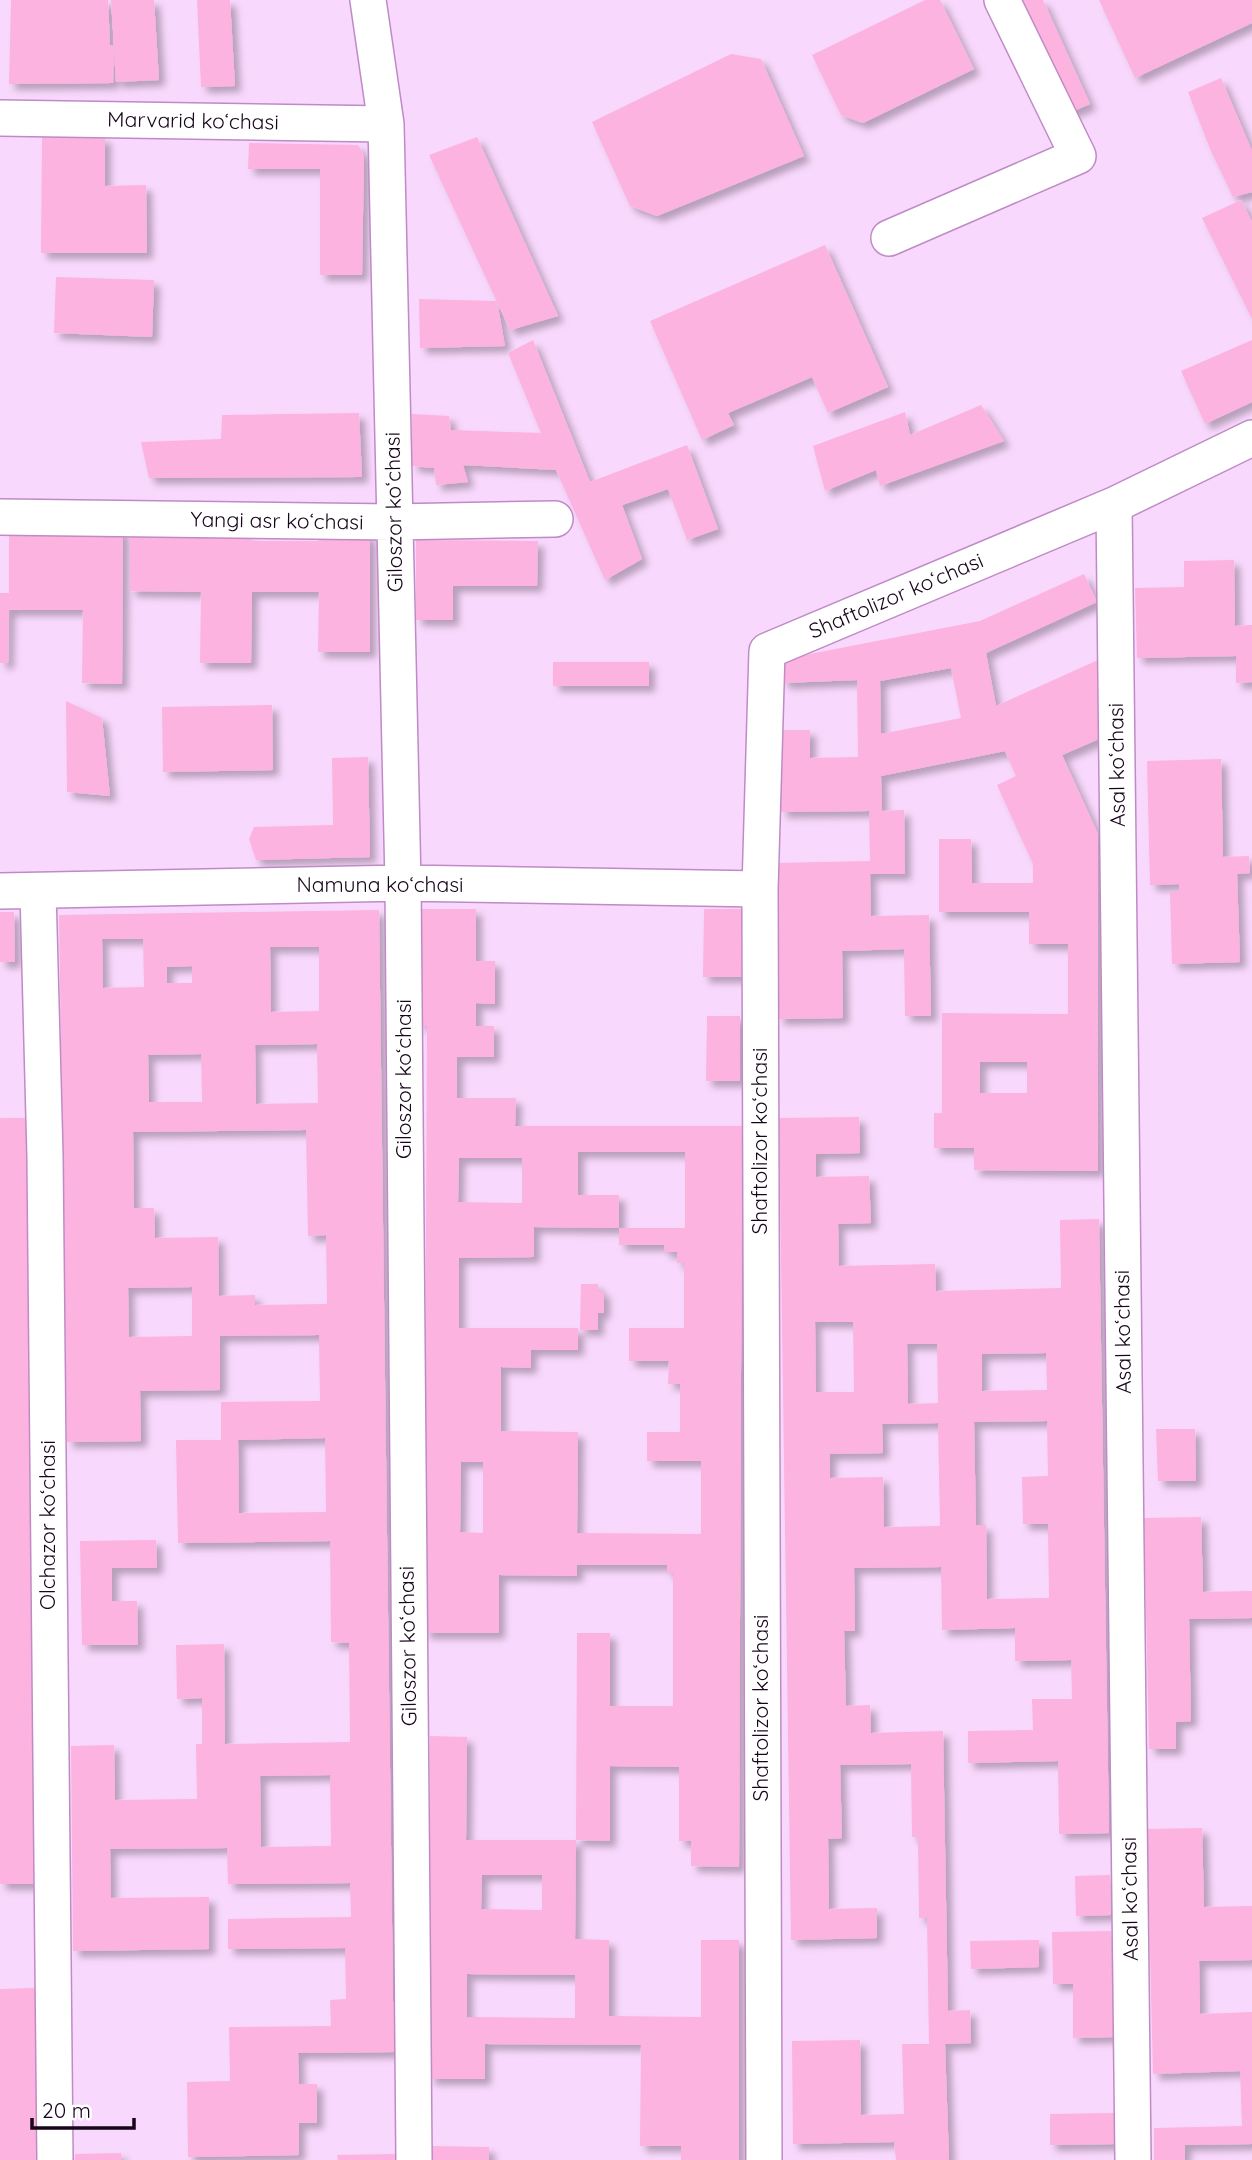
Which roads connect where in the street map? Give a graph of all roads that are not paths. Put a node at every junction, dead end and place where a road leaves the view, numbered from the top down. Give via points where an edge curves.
1 (368, 0) edge
2 (1002, 0) edge
3 (0, 118) edge
4 (386, 124) junction
5 (888, 238) dead end
6 (1252, 438) edge
7 (1114, 505) junction
8 (0, 517) edge
9 (555, 519) dead end
10 (393, 523) junction
11 (403, 883) junction
12 (760, 889) junction
13 (0, 891) edge
14 (38, 891) junction
15 (55, 2160) edge
16 (414, 2160) edge
17 (764, 2160) edge
18 (1133, 2160) edge

1 - 4 street, Giloszor koʻchasi
2 - 5 street via 1078,156
3 - 4 street, Marvarid koʻchasi
4 - 10 street, Giloszor koʻchasi
6 - 7 street, Shaftolizor koʻchasi
7 - 12 street, Shaftolizor koʻchasi via 767,651
7 - 18 street, Asal koʻchasi
8 - 10 street, Yangi asr koʻchasi
9 - 10 street, Yangi asr koʻchasi
10 - 11 street, Giloszor koʻchasi
11 - 12 street, Namuna koʻchasi
11 - 14 street, Namuna koʻchasi
11 - 16 street, Giloszor koʻchasi
12 - 17 street, Shaftolizor koʻchasi
13 - 14 street, Namuna koʻchasi
14 - 15 street, Olchazor koʻchasi

